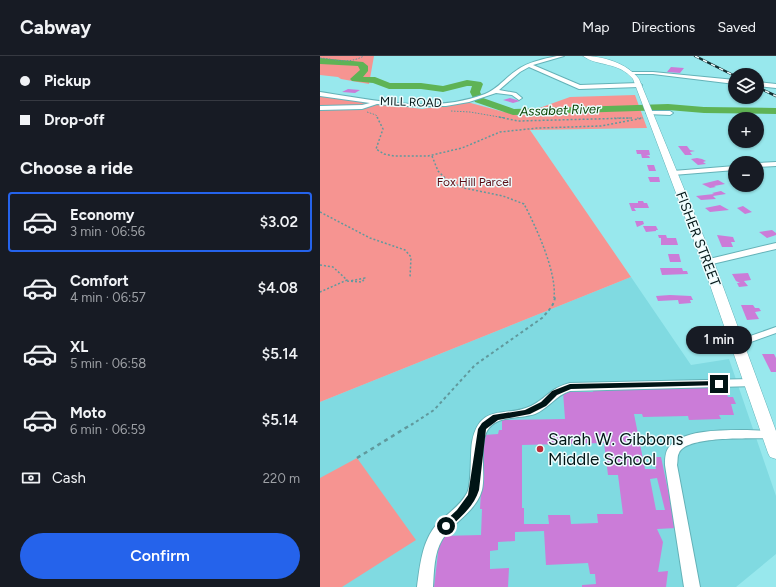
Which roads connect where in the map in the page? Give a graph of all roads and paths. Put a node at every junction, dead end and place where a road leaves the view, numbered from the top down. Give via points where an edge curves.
1 (364, 56) edge
2 (562, 56) edge
3 (586, 56) edge
4 (320, 58) edge
5 (529, 65) junction
6 (631, 73) junction
7 (728, 81) edge
8 (639, 85) junction
9 (764, 85) edge
10 (776, 86) edge
11 (494, 92) junction
12 (320, 94) edge
13 (519, 98) dead end
14 (379, 102) junction
15 (355, 107) junction
16 (320, 108) edge
17 (449, 111) dead end
18 (648, 111) junction
19 (670, 113) dead end
20 (637, 118) junction
21 (432, 156) junction
22 (776, 164) edge
23 (764, 165) edge
24 (728, 169) edge
25 (673, 173) junction
26 (320, 212) edge
27 (776, 246) edge
28 (708, 262) junction
29 (320, 265) edge
30 (410, 278) dead end
31 (346, 281) junction
32 (350, 281) junction
33 (320, 292) edge
34 (776, 330) edge
35 (737, 344) junction
36 (751, 383) junction
37 (769, 434) junction
38 (776, 453) edge
39 (357, 458) dead end
40 (425, 587) edge
41 (692, 587) edge

1 - 4 path via 341,61
2 - 5 street, MILL ROAD
3 - 6 main road via 621,67
5 - 8 street via 579,87
5 - 11 street, MILL ROAD via 519,70
6 - 7 street
6 - 8 main road, FISHER STREET
8 - 18 main road, FISHER STREET
9 - 10 street
11 - 13 street via 514,94
11 - 14 street, MILL ROAD via 467,100 421,105
12 - 14 street, MILL ROAD
14 - 15 street
15 - 16 street
15 - 21 path via 376,116 383,129 376,149 379,152 409,158
17 - 20 path via 470,112 518,121
18 - 19 street
18 - 20 path
18 - 25 main road, FISHER STREET
20 - 21 path via 603,126 501,132
21 - 39 path via 438,171 447,180 464,188 503,196 524,204 541,241 555,286 554,301 549,311 533,324 474,365 434,410
22 - 23 street
24 - 25 street
25 - 28 main road, FISHER STREET
26 - 30 path via 370,238 405,250 412,262
27 - 28 street
28 - 35 main road, FISHER STREET
29 - 31 path via 333,267 347,279
31 - 32 path
31 - 33 path
32 - 32 path via 362,282 365,278 359,278
34 - 35 street
35 - 36 main road, FISHER STREET
36 - 37 main road, FISHER STREET
36 - 40 street via 570,387 554,393 534,410 496,417 485,425 480,436 475,490 460,512 437,536 431,550
37 - 38 main road, FISHER STREET
37 - 41 street via 698,437 679,443 673,450 671,465

